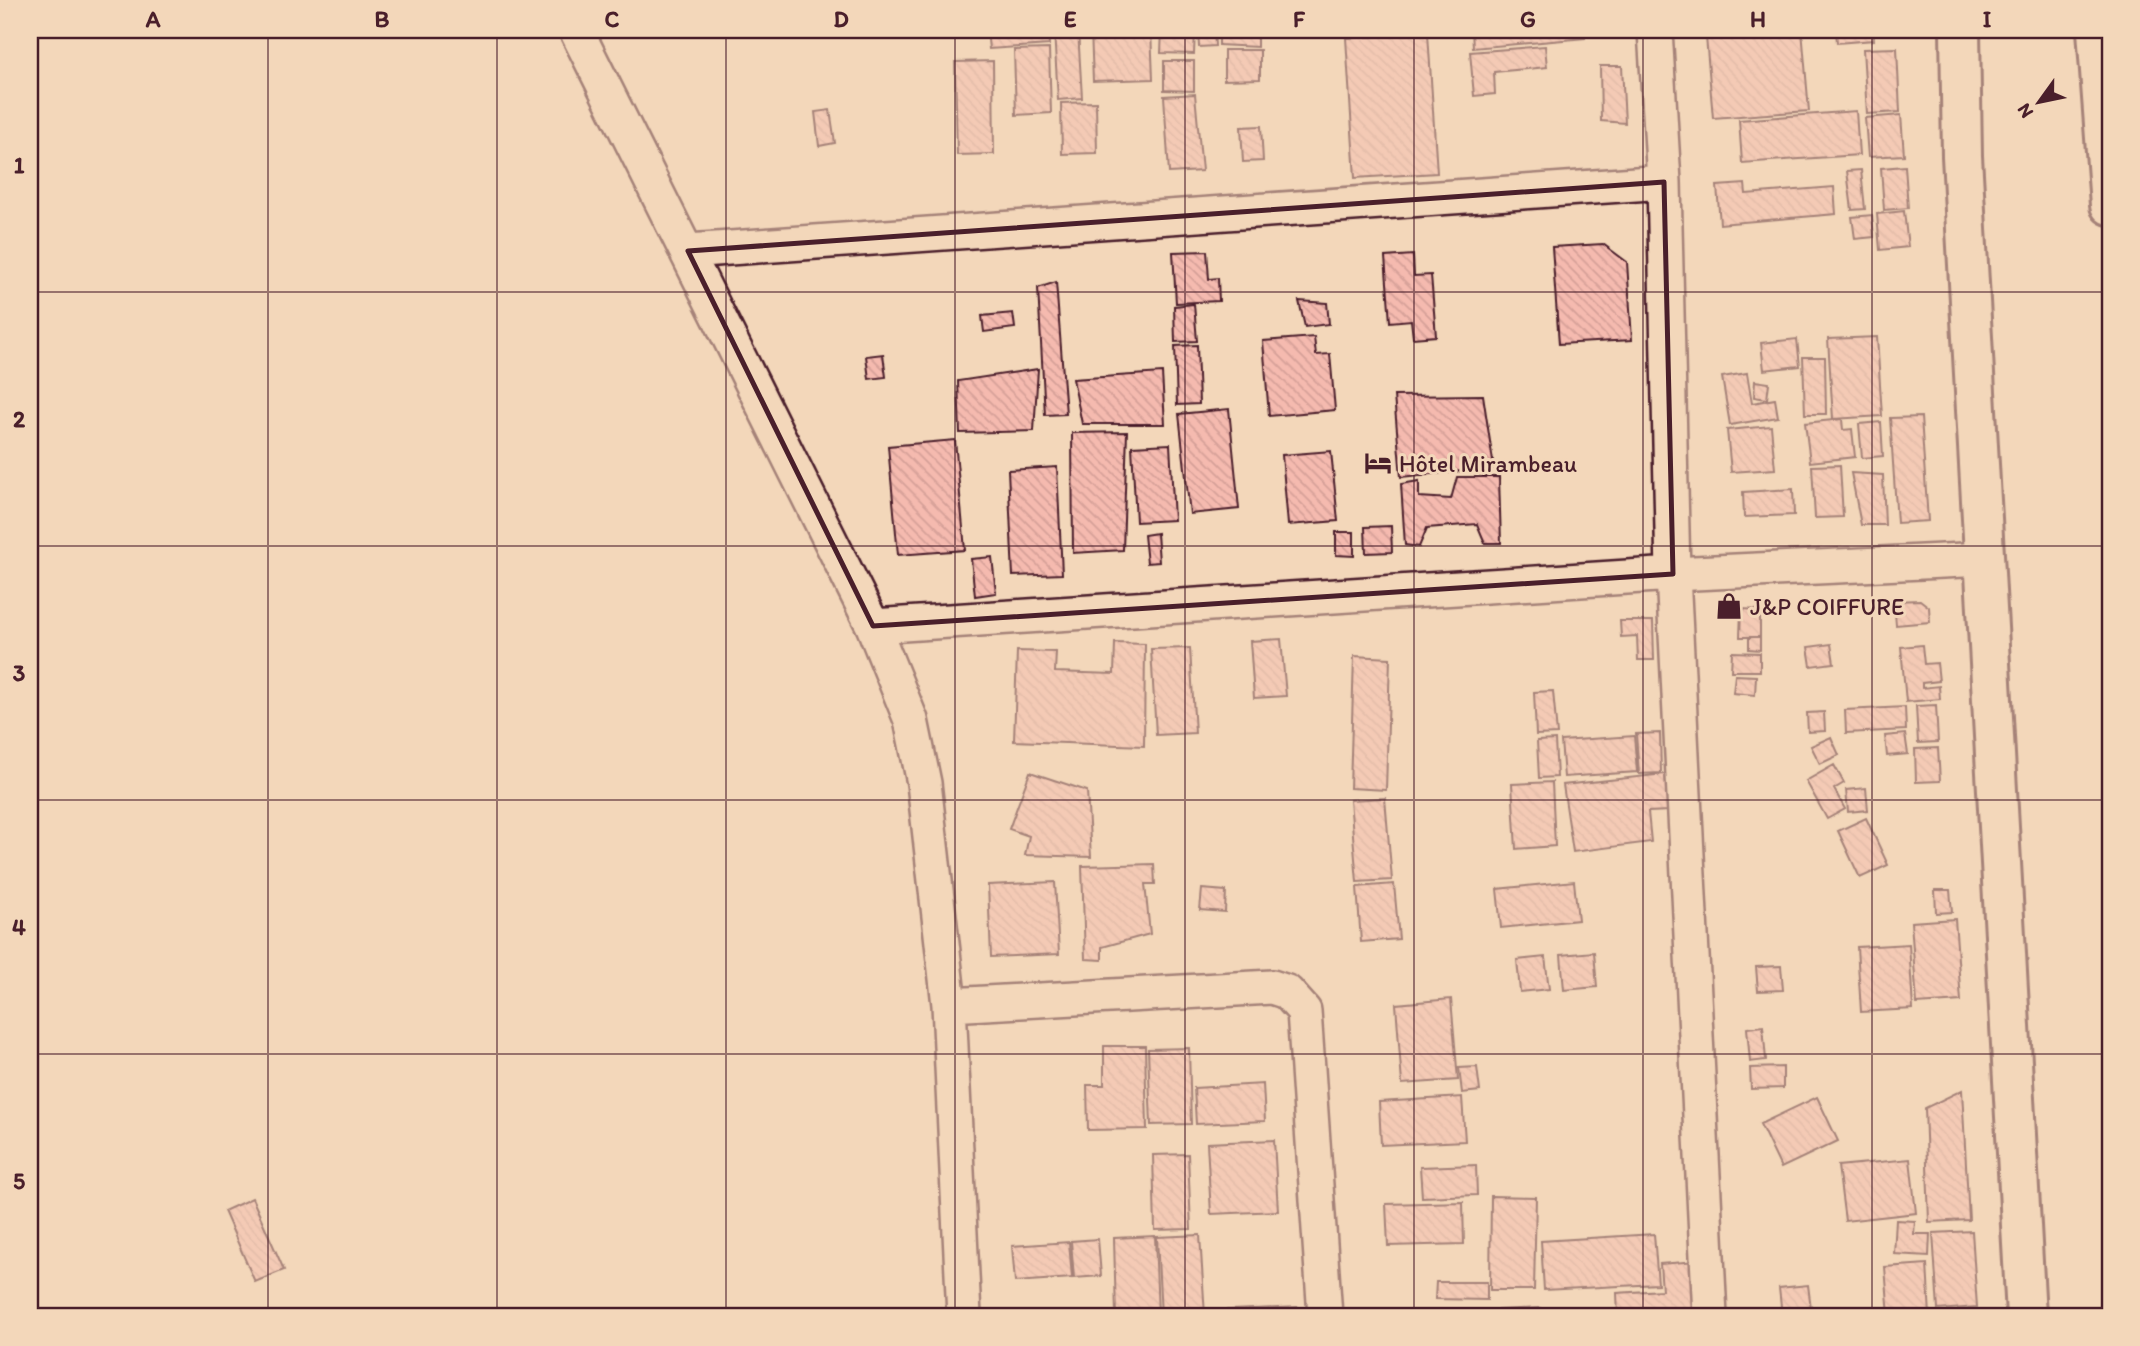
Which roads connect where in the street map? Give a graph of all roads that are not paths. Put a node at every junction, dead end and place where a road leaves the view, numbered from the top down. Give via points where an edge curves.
1 (576, 30) edge
2 (1655, 30) edge
3 (1960, 30) edge
4 (2098, 30) edge
5 (1664, 182) junction
6 (2110, 205) edge
7 (688, 251) junction
8 (1985, 559) junction
9 (1673, 574) junction
10 (873, 626) junction
11 (948, 1005) junction
12 (964, 1316) edge
13 (1325, 1316) edge
14 (1710, 1316) edge
15 (2025, 1316) edge

1 - 7 street
2 - 5 street
3 - 8 main road via 1962,156
4 - 6 main road
5 - 7 street
5 - 9 street
7 - 10 street
8 - 9 street
8 - 15 main road
9 - 10 street
9 - 14 street
10 - 11 street via 911,720 924,783
11 - 12 street
11 - 13 street via 1272,987 1287,992 1304,1011

